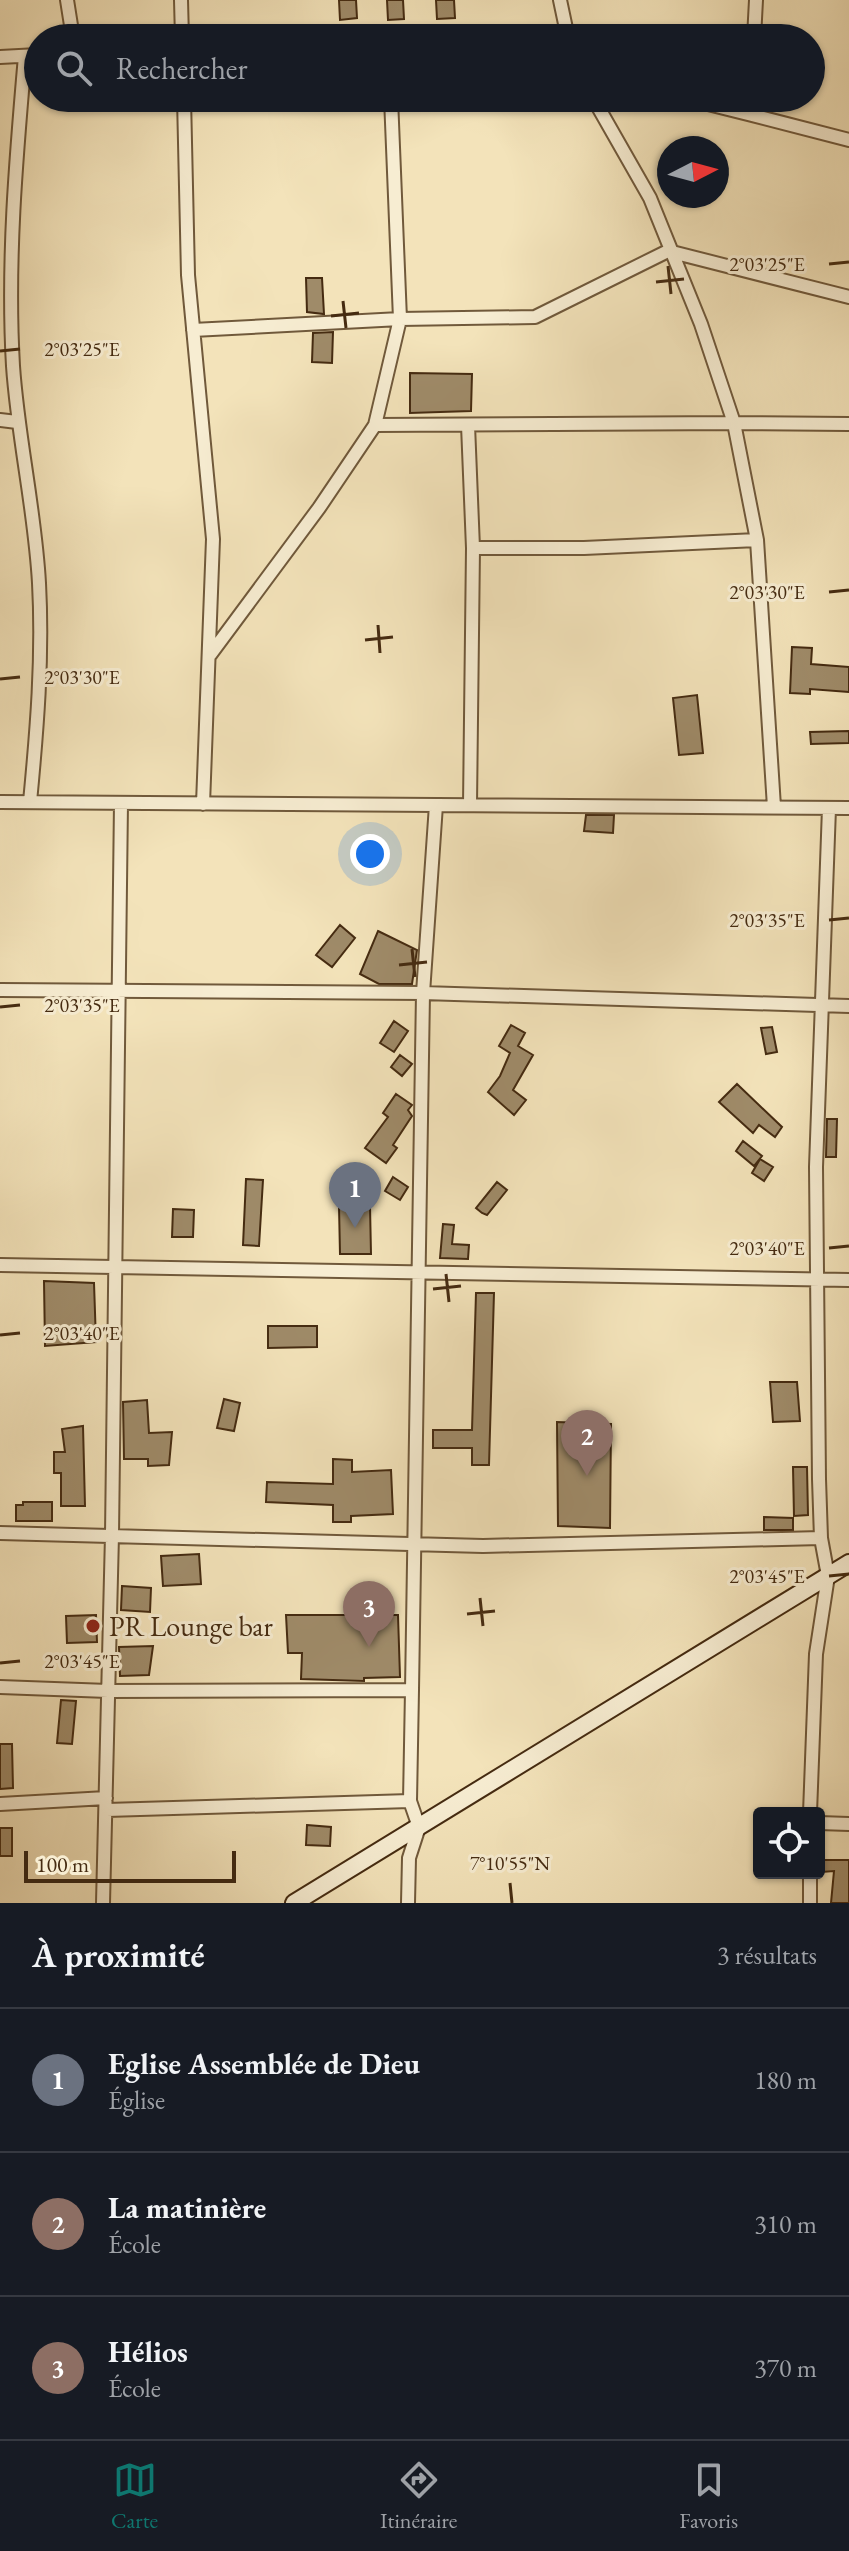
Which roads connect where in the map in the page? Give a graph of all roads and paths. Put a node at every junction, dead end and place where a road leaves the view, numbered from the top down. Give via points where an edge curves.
1 (67, 0) edge
2 (181, 0) edge
3 (560, 0) edge
4 (756, 0) edge
5 (71, 24) edge
6 (182, 24) edge
7 (565, 24) edge
8 (755, 24) edge
9 (24, 56) edge
10 (0, 57) edge
11 (24, 107) edge
12 (184, 112) edge
13 (392, 112) edge
14 (601, 112) edge
15 (740, 112) edge
16 (752, 112) edge
17 (752, 115) junction
18 (849, 140) edge
19 (14, 170) junction
20 (0, 172) edge
21 (668, 251) junction
22 (5, 284) edge
23 (849, 297) edge
24 (400, 319) junction
25 (193, 330) junction
26 (0, 420) edge
27 (17, 422) junction
28 (734, 423) junction
29 (849, 424) edge
30 (375, 425) junction
31 (468, 425) junction
32 (757, 540) junction
33 (473, 548) junction
34 (210, 655) junction
35 (0, 802) edge
36 (30, 802) junction
37 (121, 803) junction
38 (203, 804) junction
39 (436, 805) junction
40 (470, 805) junction
41 (774, 807) junction
42 (829, 808) junction
43 (849, 808) edge
44 (119, 989) junction
45 (0, 990) edge
46 (423, 993) junction
47 (822, 1005) junction
48 (849, 1006) edge
49 (0, 1265) edge
50 (113, 1265) junction
51 (418, 1274) junction
52 (818, 1279) junction
53 (849, 1280) edge
54 (0, 1533) edge
55 (112, 1535) junction
56 (821, 1538) junction
57 (414, 1544) junction
58 (849, 1563) edge
59 (828, 1576) junction
60 (0, 1687) edge
61 (412, 1690) junction
62 (108, 1691) junction
63 (410, 1801) junction
64 (0, 1804) edge
65 (106, 1804) junction
66 (810, 1807) edge
67 (825, 1823) edge
68 (849, 1824) edge
69 (419, 1827) junction
70 (810, 1879) edge
71 (103, 1903) edge
72 (294, 1903) edge
73 (408, 1903) edge
74 (810, 1903) edge

1 - 5 street
2 - 6 street
3 - 7 street
4 - 8 street
9 - 10 street
11 - 19 street
12 - 25 street
13 - 24 street
14 - 21 street via 650,198
15 - 17 street
16 - 17 street
17 - 18 street
19 - 20 street
19 - 22 street
21 - 23 street
21 - 24 street via 535,317
21 - 28 street via 701,324
22 - 27 street
24 - 25 street
24 - 30 street
25 - 34 street via 213,539
26 - 27 street
27 - 36 street via 40,592
28 - 29 street
28 - 31 street
28 - 32 street
30 - 31 street
30 - 34 street
31 - 33 street
32 - 33 street
32 - 41 street
33 - 40 street
34 - 38 street
35 - 36 street
36 - 37 street
37 - 38 street
37 - 44 street
38 - 39 street
39 - 40 street
39 - 46 street
40 - 41 street
41 - 42 street
42 - 43 street
42 - 47 street
44 - 45 street
44 - 46 street
44 - 50 street
46 - 47 street
46 - 51 street
47 - 48 street
47 - 52 street
49 - 50 street
50 - 51 street
50 - 55 street
51 - 52 street
51 - 57 street
52 - 53 street
52 - 56 street
54 - 55 street
55 - 57 street
55 - 62 street
56 - 57 street
56 - 59 street
57 - 61 street
58 - 59 main road
59 - 66 street via 816,1654
59 - 69 main road
60 - 62 street
61 - 62 street
61 - 63 street
62 - 65 street
63 - 65 street
63 - 69 street
64 - 65 street
65 - 71 street
67 - 68 street
69 - 72 main road
69 - 73 street via 409,1858
70 - 74 street

